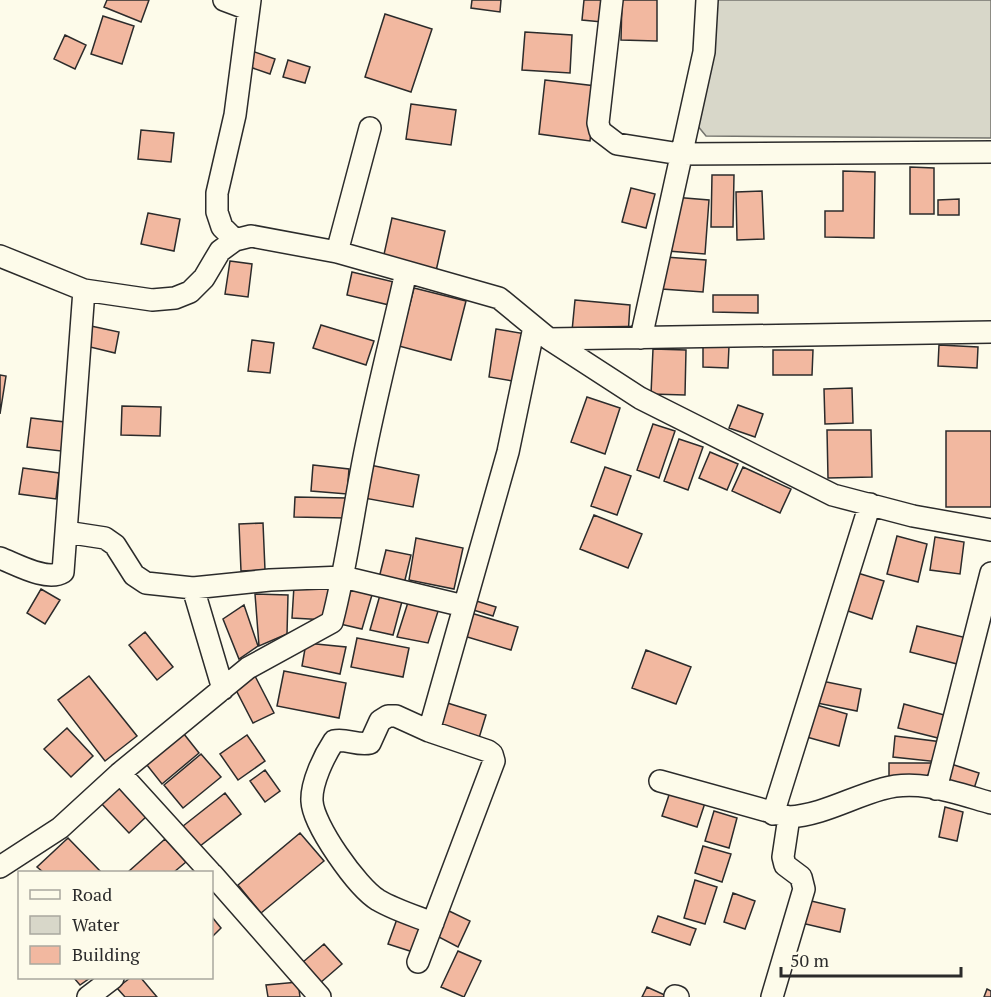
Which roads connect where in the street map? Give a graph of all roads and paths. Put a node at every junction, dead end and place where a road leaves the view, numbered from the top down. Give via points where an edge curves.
1 (224, 0) edge
2 (612, 0) edge
3 (707, 0) edge
4 (249, 5) edge
5 (370, 128) dead end
6 (991, 152) edge
7 (680, 154) junction
8 (235, 240) junction
9 (337, 252) junction
10 (0, 256) edge
11 (406, 272) junction
12 (84, 290) junction
13 (991, 332) edge
14 (542, 333) junction
15 (641, 338) junction
16 (870, 504) junction
17 (991, 530) edge
18 (66, 532) junction
19 (0, 558) edge
20 (991, 573) edge
21 (344, 577) junction
22 (193, 588) junction
23 (464, 606) junction
24 (223, 689) junction
25 (429, 731) junction
26 (120, 773) junction
27 (660, 781) dead end
28 (936, 789) junction
29 (991, 802) edge
30 (781, 815) junction
31 (0, 867) edge
32 (205, 871) edge
33 (213, 880) edge
34 (433, 923) junction
35 (418, 962) dead end
36 (112, 979) edge
37 (88, 997) edge
38 (320, 997) edge
39 (772, 997) edge

1 - 4 street
2 - 7 street via 597,113 600,131 617,144
3 - 7 street via 704,52
4 - 8 street via 236,115 217,193 222,227
5 - 9 street
6 - 7 street
7 - 15 street
8 - 9 street via 251,236
8 - 12 street via 220,251 190,292 175,298 152,300
9 - 11 street
10 - 12 street
11 - 14 street via 499,298
11 - 21 street via 367,443
12 - 18 street
13 - 15 street
14 - 15 street
14 - 16 street via 640,398 833,495
14 - 23 street
16 - 17 street
16 - 30 street
18 - 19 street via 63,572 56,576
18 - 22 street via 105,538 146,583
20 - 28 street
21 - 22 street
21 - 23 street
21 - 24 street via 332,622 249,668
22 - 24 street
23 - 25 street
24 - 26 street
25 - 34 street via 488,751 494,761
25 - 34 street via 388,716 380,722 370,743 334,741 313,789 312,803 329,841 361,886 377,899
26 - 31 street via 60,828
26 - 32 street
27 - 30 street
28 - 29 street
28 - 30 street via 902,785 882,788 807,816
30 - 39 street via 785,865 801,877 804,889
33 - 38 street
34 - 35 street
36 - 37 street

